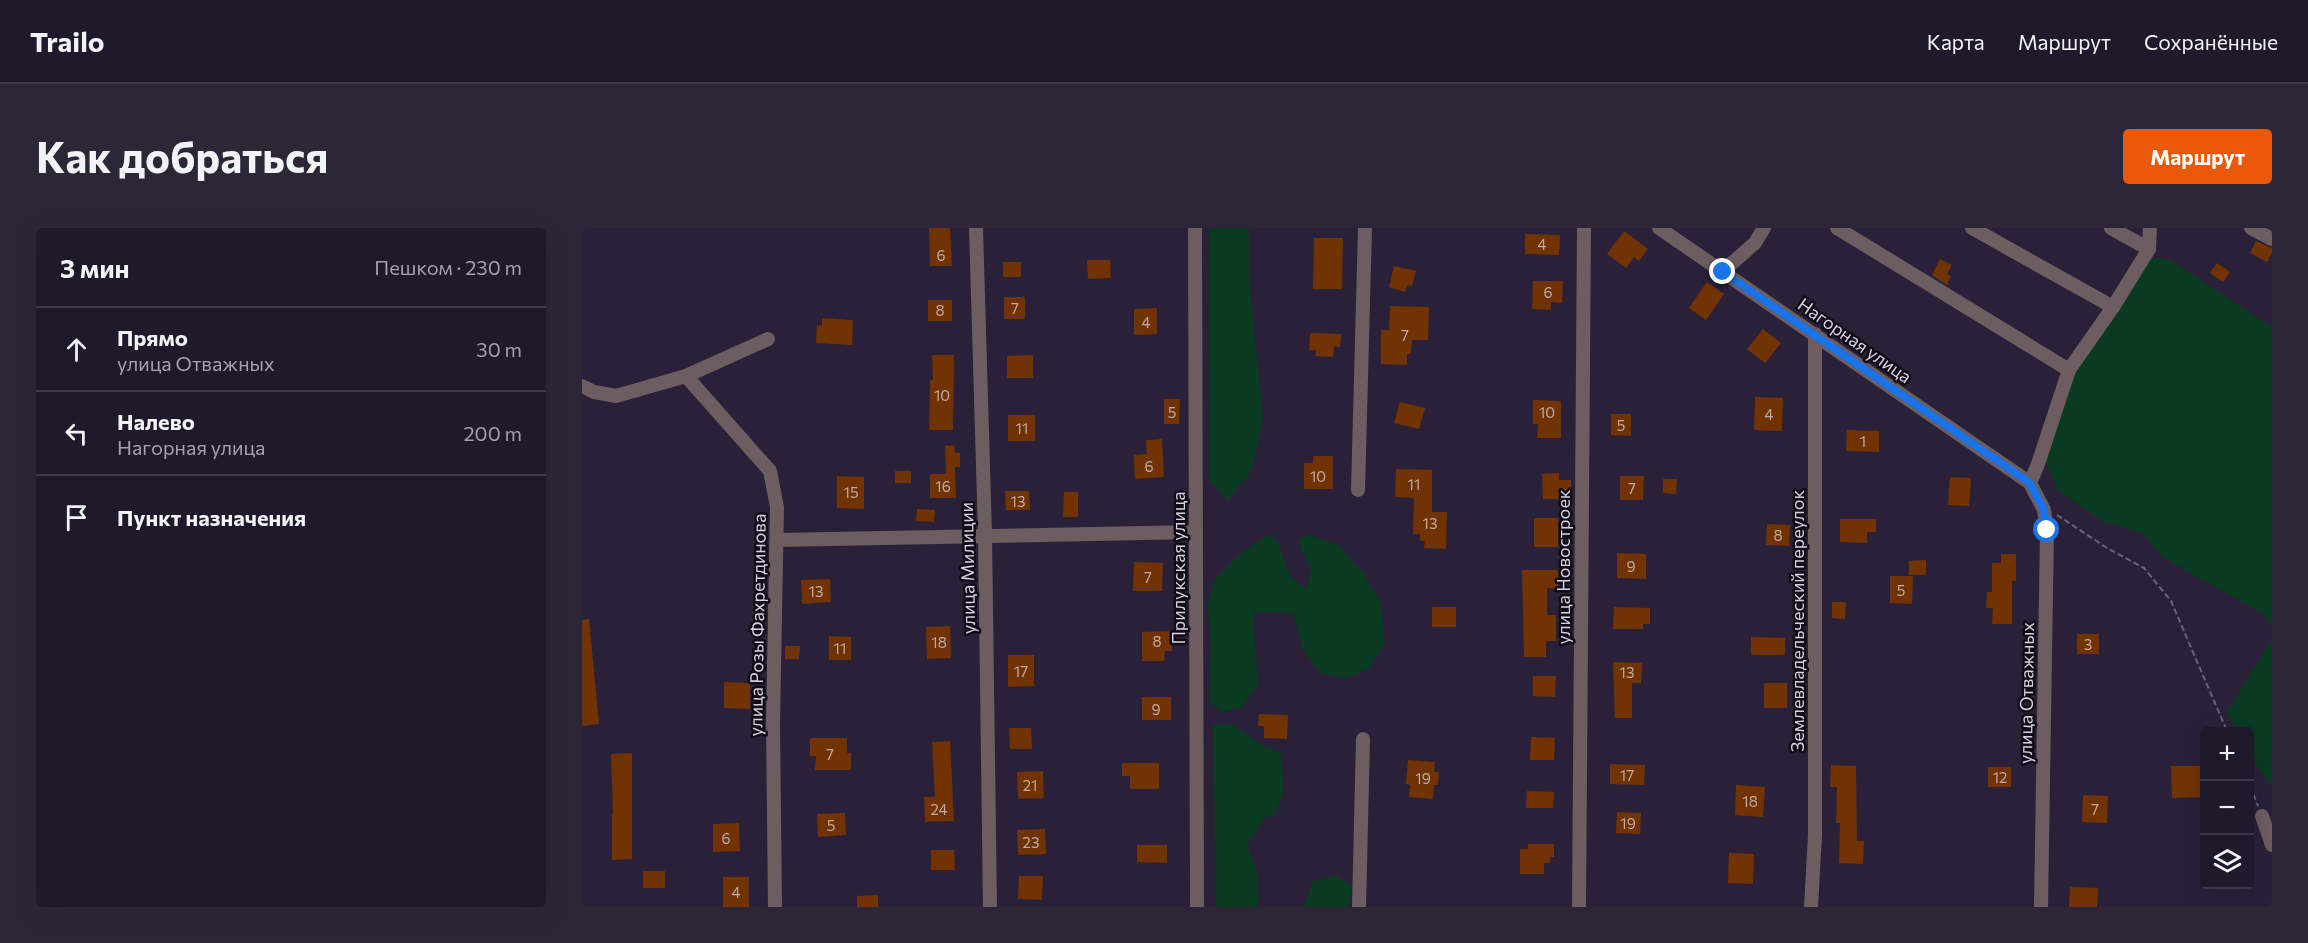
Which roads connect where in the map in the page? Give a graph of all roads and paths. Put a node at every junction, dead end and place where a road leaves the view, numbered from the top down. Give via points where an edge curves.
1 (976, 228) edge
2 (1195, 228) edge
3 (1365, 228) edge
4 (1584, 228) edge
5 (1659, 228) edge
6 (1764, 228) edge
7 (1837, 228) edge
8 (1972, 228) edge
9 (2111, 228) edge
10 (2150, 228) edge
11 (2251, 228) edge
12 (2272, 239) edge
13 (2149, 249) junction
14 (1723, 272) junction
15 (2113, 307) junction
16 (1815, 334) junction
17 (768, 339) dead end
18 (2069, 370) junction
19 (686, 376) junction
20 (582, 386) edge
21 (2030, 483) junction
22 (1358, 490) dead end
23 (2044, 510) junction
24 (1196, 532) junction
25 (985, 536) junction
26 (777, 540) junction
27 (2225, 727) edge
28 (1363, 739) dead end
29 (2254, 796) edge
30 (2262, 816) joint
31 (2272, 845) edge
32 (775, 907) edge
33 (990, 907) edge
34 (1197, 907) edge
35 (1359, 907) edge
36 (1579, 907) edge
37 (1811, 907) edge
38 (2041, 907) edge

1 - 25 street, улица Милиции
2 - 24 street, Прилукская улица
3 - 22 street
4 - 36 street, улица Новостроек
5 - 14 street, Нагорная улица
6 - 14 street via 1755,243
7 - 18 street
8 - 15 street
9 - 13 street
10 - 13 street
11 - 12 street
13 - 15 street
14 - 16 street, Нагорная улица
15 - 18 street
16 - 21 street, Нагорная улица
16 - 37 street, Землевладельческий переулок via 1815,835
17 - 19 street
18 - 21 street
19 - 20 street via 616,396
19 - 26 street, улица Розы Фахретдинова via 770,471 777,507
21 - 23 street, улица Отважных
23 - 27 path via 2144,568 2165,593
23 - 38 street, улица Отважных via 2047,530
24 - 25 street
24 - 34 street, Прилукская улица
25 - 26 street
25 - 33 street, улица Милиции
26 - 32 street, улица Розы Фахретдинова via 773,723
28 - 35 street
29 - 30 path
30 - 31 street

